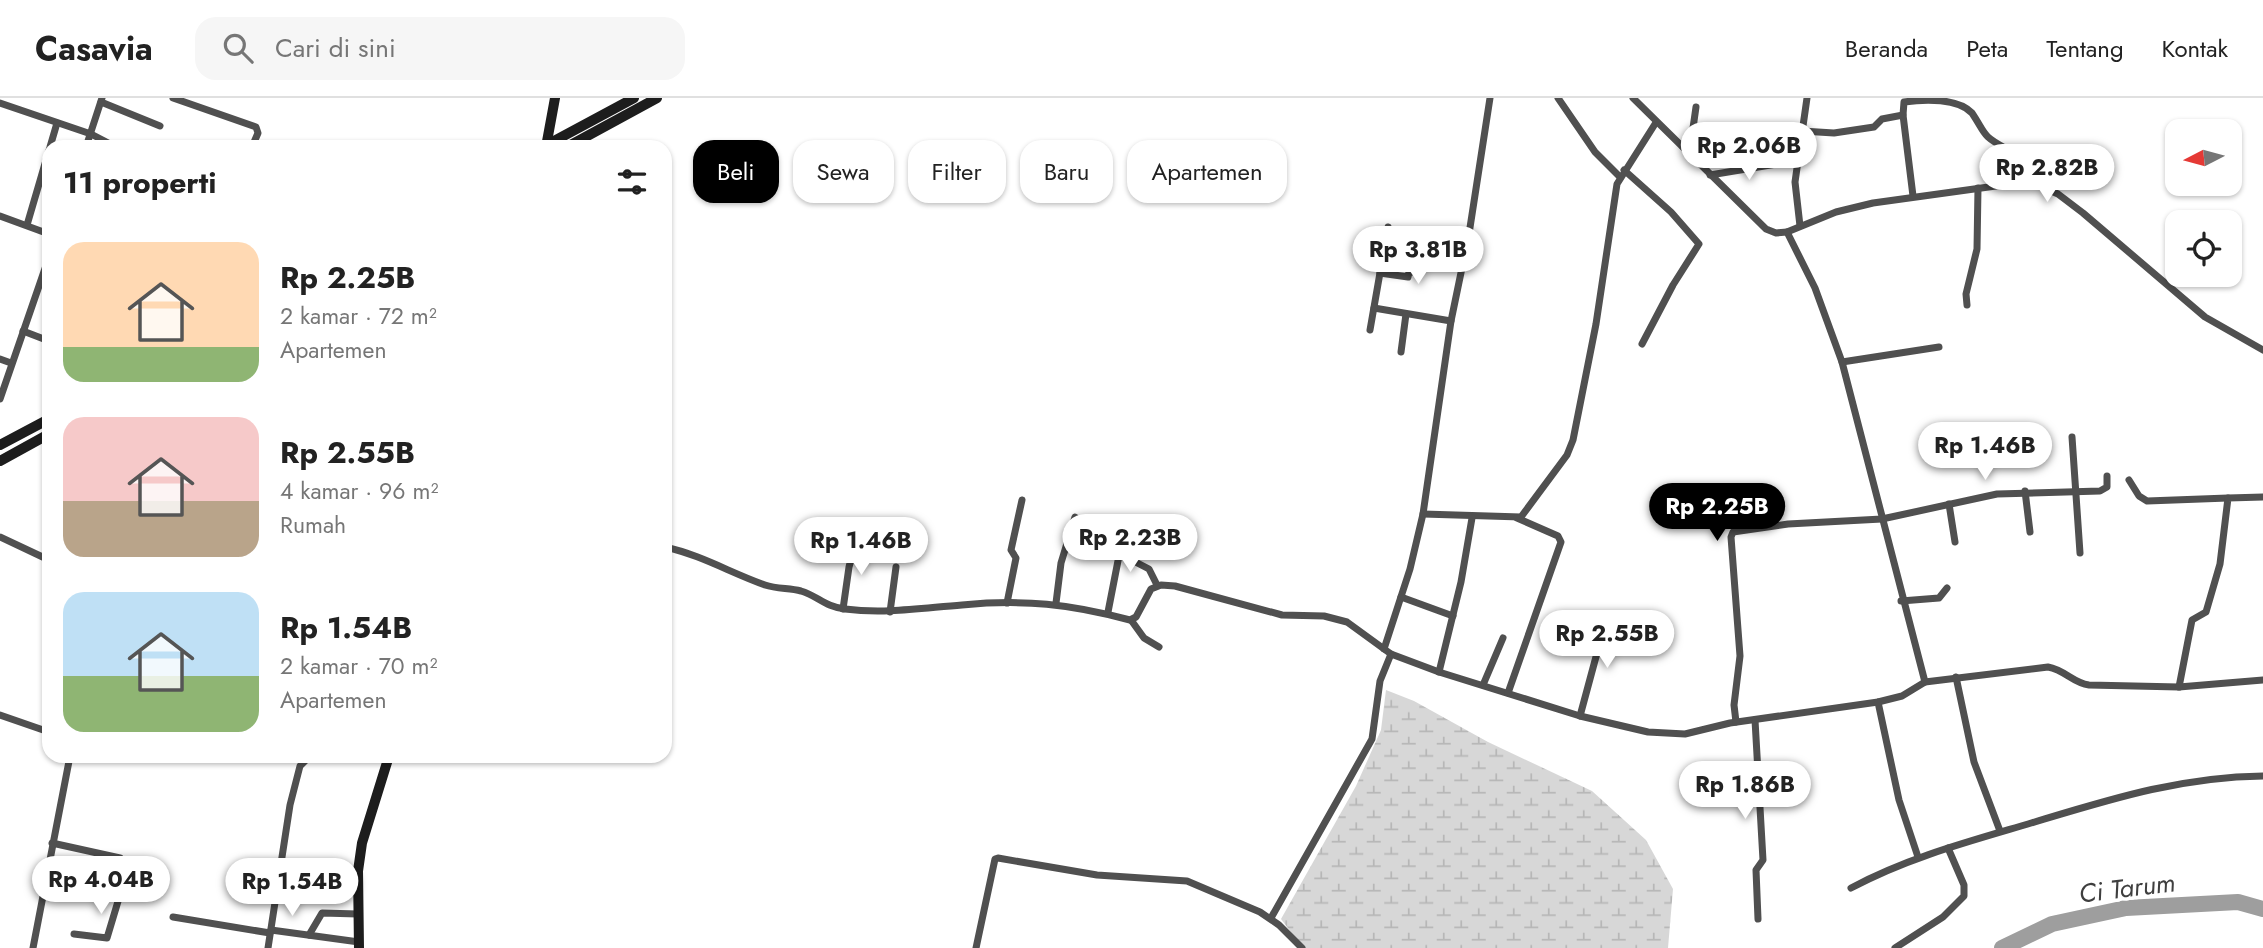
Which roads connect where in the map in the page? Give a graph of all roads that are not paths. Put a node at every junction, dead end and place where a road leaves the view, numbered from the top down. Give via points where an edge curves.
1 (173, 98) edge
2 (555, 98) edge
3 (634, 98) edge
4 (657, 98) edge
5 (1490, 98) edge
6 (1558, 98) edge
7 (1633, 98) edge
8 (1807, 98) edge
9 (101, 100) edge
10 (190, 101) edge
11 (1, 103) edge
12 (1696, 107) dead end
13 (0, 113) edge
14 (1903, 116) junction
15 (57, 123) junction
16 (1655, 124) junction
17 (160, 126) dead end
18 (1802, 131) junction
19 (91, 134) junction
20 (52, 140) edge
21 (89, 140) edge
22 (103, 140) edge
23 (255, 140) edge
24 (546, 140) edge
25 (556, 140) edge
26 (580, 140) edge
27 (1683, 147) junction
28 (1782, 163) dead end
29 (42, 172) edge
30 (1622, 174) junction
31 (1710, 175) junction
32 (2003, 185) junction
33 (1978, 188) junction
34 (1913, 196) junction
35 (0, 216) edge
36 (27, 225) junction
37 (1800, 226) junction
38 (1388, 227) dead end
39 (42, 231) edge
40 (1787, 232) junction
41 (1417, 248) dead end
42 (1380, 273) junction
43 (42, 279) edge
44 (40, 285) joint
45 (1967, 305) dead end
46 (1374, 308) junction
47 (1406, 314) junction
48 (1451, 321) junction
49 (1370, 330) dead end
50 (23, 331) junction
51 (42, 338) edge
52 (1642, 344) dead end
53 (1939, 347) dead end
54 (2263, 350) edge
55 (1401, 352) dead end
56 (0, 359) edge
57 (1842, 362) junction
58 (11, 363) junction
59 (0, 399) edge
60 (42, 423) edge
61 (42, 437) edge
62 (2072, 437) dead end
63 (0, 445) edge
64 (0, 461) edge
65 (2107, 476) dead end
66 (2129, 480) dead end
67 (2025, 491) junction
68 (2074, 493) junction
69 (2263, 497) edge
70 (2228, 498) junction
71 (1022, 500) dead end
72 (1949, 504) junction
73 (1423, 514) junction
74 (1075, 517) dead end
75 (1472, 518) junction
76 (1517, 518) junction
77 (1882, 519) junction
78 (1124, 530) dead end
79 (2030, 531) dead end
80 (0, 537) edge
81 (856, 541) dead end
82 (1955, 542) dead end
83 (672, 549) edge
84 (2080, 553) dead end
85 (1120, 554) junction
86 (42, 557) edge
87 (896, 567) dead end
88 (1157, 585) junction
89 (1947, 588) dead end
90 (1401, 597) junction
91 (1901, 601) junction
92 (1007, 603) junction
93 (1056, 603) junction
94 (843, 609) junction
95 (890, 612) junction
96 (1108, 612) junction
97 (1453, 616) junction
98 (1607, 616) dead end
99 (1131, 620) junction
100 (1503, 638) dead end
101 (1160, 647) dead end
102 (1388, 651) junction
103 (1439, 672) junction
104 (1956, 677) junction
105 (2263, 680) edge
106 (1925, 682) junction
107 (1483, 685) junction
108 (2179, 687) junction
109 (1508, 692) junction
110 (1878, 702) junction
111 (0, 715) edge
112 (1580, 716) junction
113 (1755, 719) junction
114 (1736, 722) junction
115 (42, 730) edge
116 (69, 763) edge
117 (301, 763) edge
118 (387, 763) edge
119 (2263, 776) edge
120 (2000, 831) junction
121 (52, 843) junction
122 (1948, 848) junction
123 (1918, 857) junction
124 (120, 858) dead end
125 (46, 877) junction
126 (122, 888) junction
127 (1851, 888) dead end
128 (143, 894) dead end
129 (358, 914) junction
130 (173, 917) dead end
131 (1271, 918) junction
132 (1758, 919) dead end
133 (270, 931) junction
134 (74, 934) dead end
135 (309, 935) junction
136 (359, 945) edge
137 (33, 948) edge
138 (268, 948) edge
139 (976, 948) edge
140 (1302, 948) edge
141 (1895, 948) edge

1 - 10 street
2 - 24 street
3 - 25 street
4 - 26 street
5 - 48 street
6 - 30 street via 1595,152
7 - 16 street
8 - 18 street
9 - 17 street
9 - 19 street
10 - 23 street via 256,127
11 - 13 street
11 - 15 street
12 - 27 street via 1692,135
14 - 18 street via 1882,119 1874,127 1835,133
14 - 32 street via 1905,102 1944,99 1964,105 1986,138 2005,148
14 - 34 street
15 - 19 street
15 - 20 street
16 - 27 street
16 - 30 street
18 - 37 street via 1795,182
19 - 21 street
19 - 22 street
27 - 31 street
28 - 31 street
29 - 36 street
30 - 52 street via 1688,228 1699,244
30 - 76 street via 1573,440 1527,512
31 - 40 street via 1766,229
32 - 33 street
32 - 54 street via 2038,185 2058,194 2205,317
33 - 34 street
33 - 45 street via 1977,249
34 - 37 street via 1852,207
35 - 36 street
36 - 39 street
37 - 40 street
38 - 42 street
40 - 57 street via 1815,288
41 - 42 street via 1415,272 1408,276
42 - 46 street
43 - 44 street
44 - 50 street
46 - 47 street
46 - 49 street
47 - 48 street
47 - 55 street
48 - 73 street
50 - 51 street
50 - 58 street
53 - 57 street
56 - 58 street
57 - 77 street
58 - 59 street
60 - 63 street
61 - 64 street
62 - 68 street
65 - 68 street via 2105,489
66 - 70 street via 2147,501
67 - 68 street
67 - 72 street
67 - 79 street
68 - 84 street
69 - 70 street
70 - 108 street via 2219,571 2206,610 2192,620
71 - 92 street via 1011,550 1016,558
72 - 77 street
72 - 82 street
73 - 75 street
73 - 90 street
74 - 93 street via 1061,563
75 - 76 street
75 - 97 street
76 - 109 street via 1558,536 1561,542
77 - 91 street
77 - 114 street via 1788,524 1731,535 1740,656
78 - 85 street
80 - 86 street
81 - 94 street
83 - 94 street
85 - 88 street via 1149,569
85 - 96 street
87 - 95 street
88 - 99 street via 1148,591
88 - 102 street via 1183,587 1282,615 1340,620
89 - 91 street via 1939,598
90 - 97 street
90 - 102 street
91 - 106 street
92 - 93 street
92 - 95 street
93 - 96 street
94 - 95 street
96 - 99 street
97 - 103 street
98 - 112 street
99 - 101 street via 1144,638
100 - 107 street
102 - 103 street
102 - 131 street via 1372,739
103 - 107 street
104 - 106 street
104 - 108 street via 2048,667 2060,669 2084,685
104 - 120 street via 1974,762
105 - 108 street
106 - 110 street via 1902,696
107 - 109 street
109 - 112 street
110 - 113 street
110 - 123 street via 1899,800
111 - 115 street
112 - 114 street via 1668,735
113 - 114 street
113 - 132 street via 1763,860 1756,870
116 - 121 street
117 - 133 street
118 - 129 street via 362,843
119 - 120 street via 2159,785
120 - 122 street
121 - 124 street
121 - 125 street
122 - 123 street
122 - 141 street via 1964,896 1943,918
123 - 127 street
125 - 126 street
125 - 137 street
126 - 128 street
126 - 134 street via 107,938
129 - 135 street via 321,913
129 - 136 street
130 - 133 street
131 - 139 street via 1175,879 1097,875 996,858
131 - 140 street
133 - 135 street
133 - 138 street
135 - 136 street

